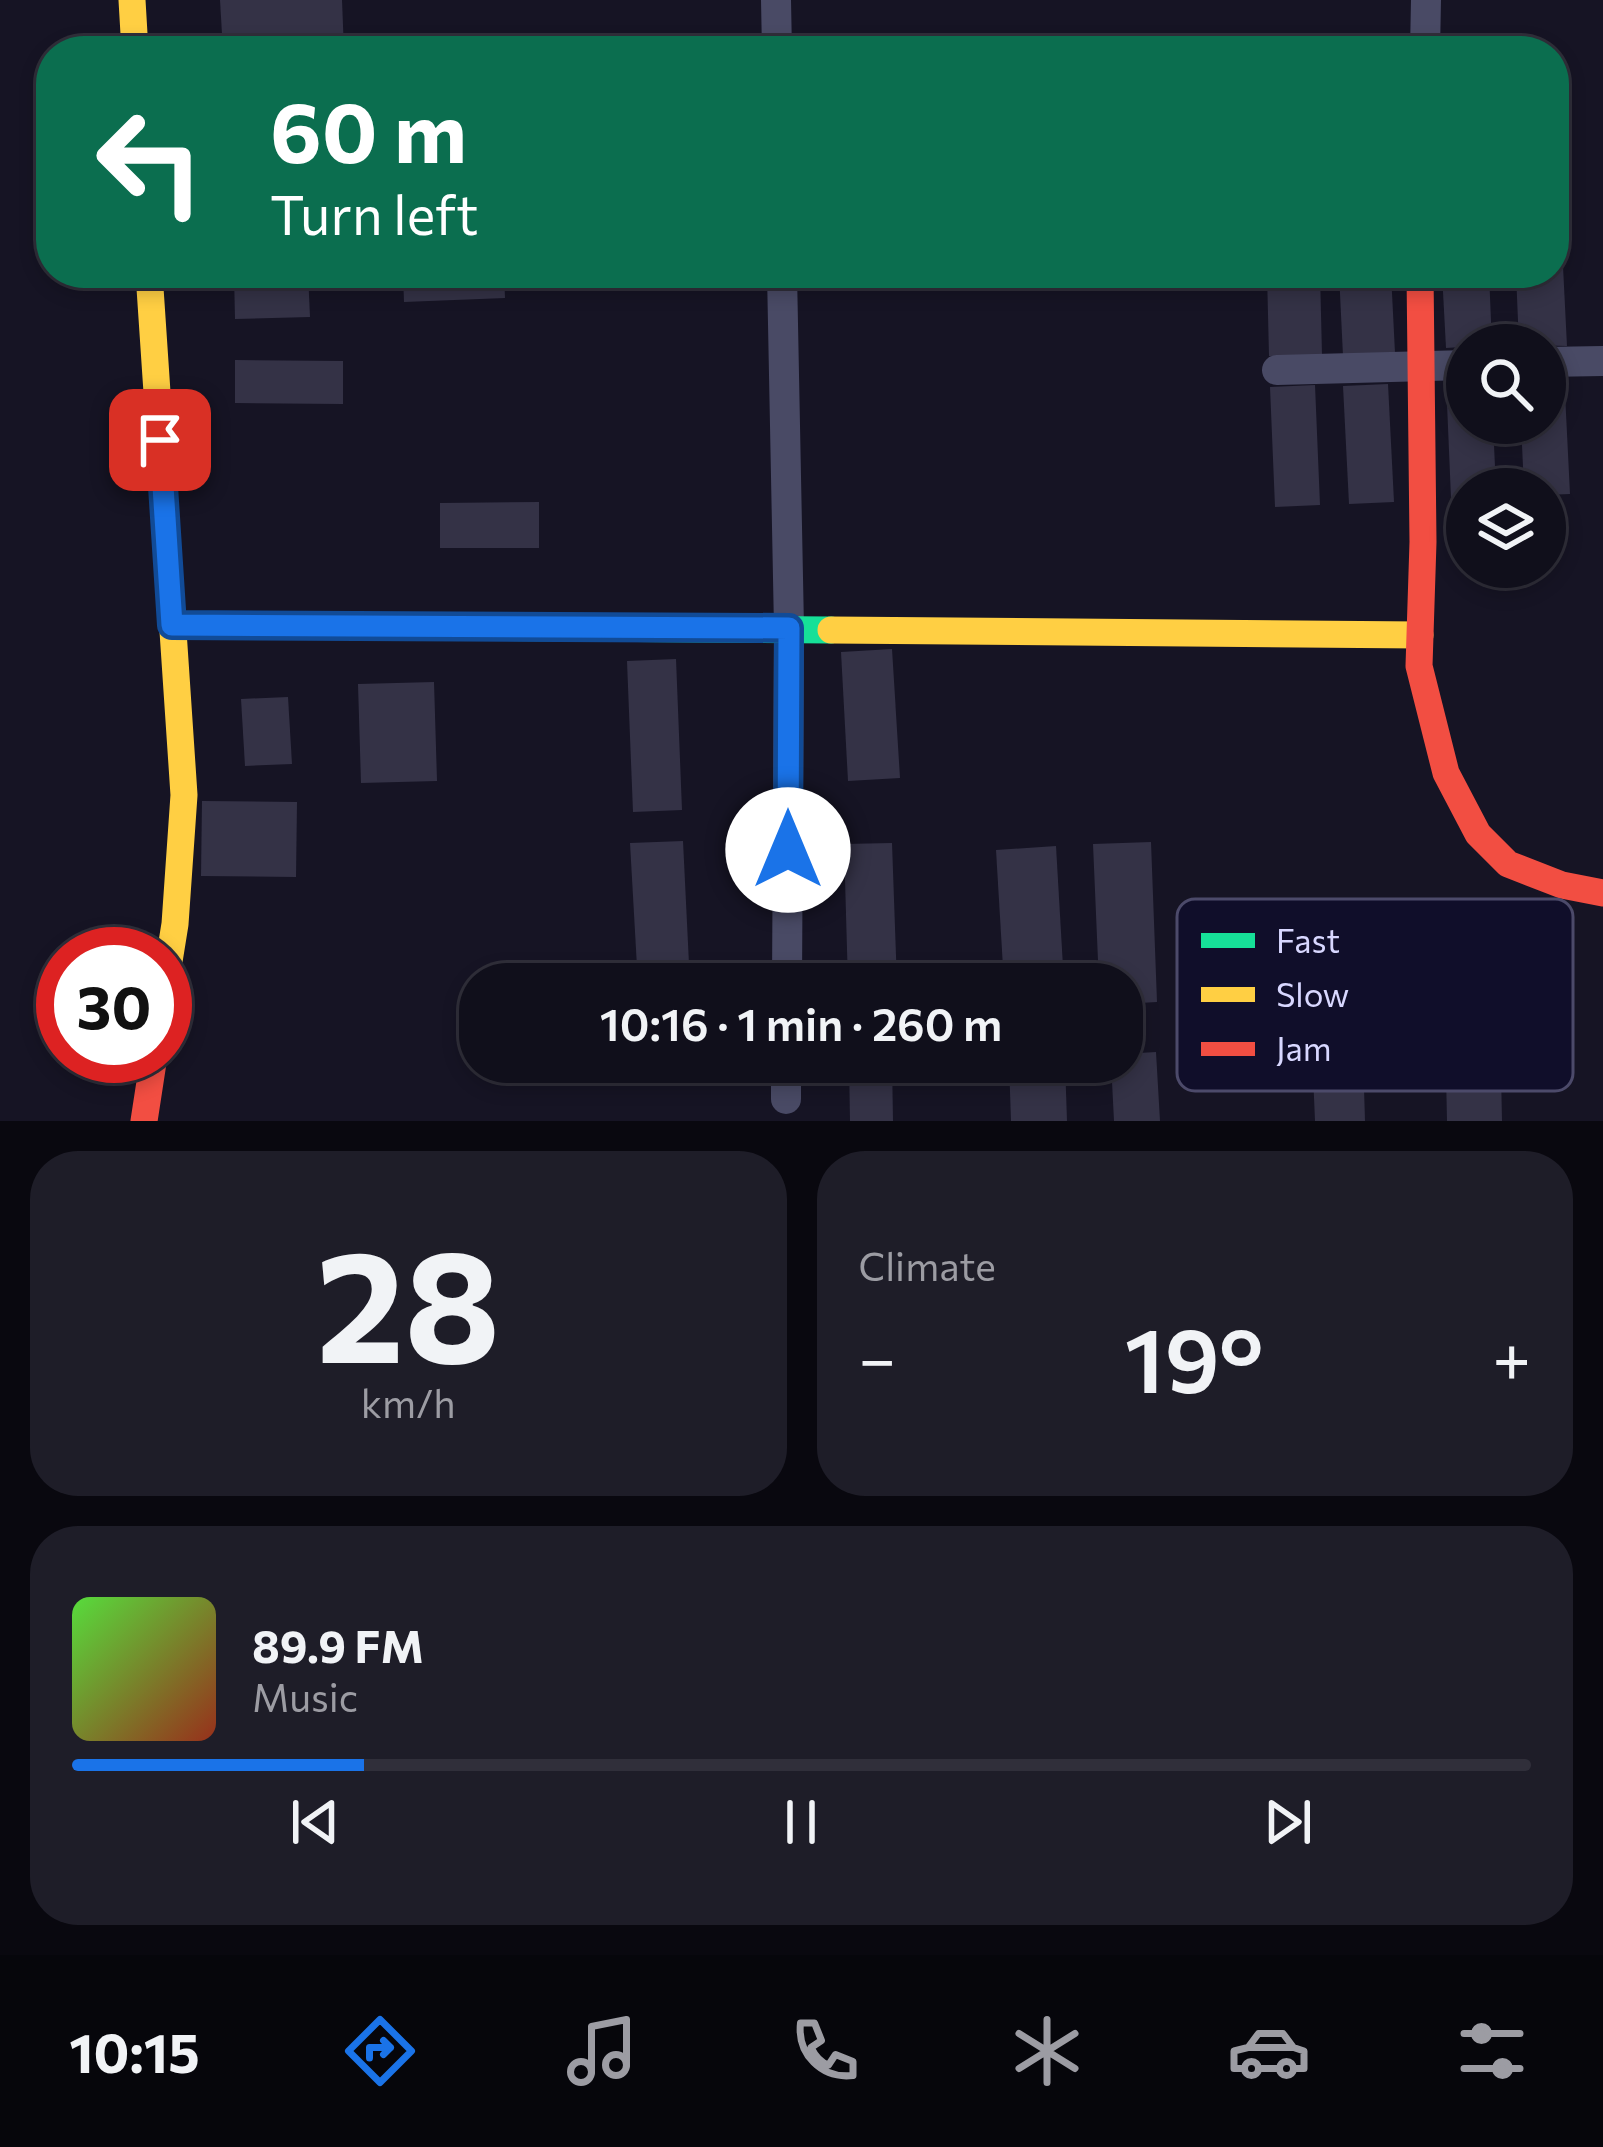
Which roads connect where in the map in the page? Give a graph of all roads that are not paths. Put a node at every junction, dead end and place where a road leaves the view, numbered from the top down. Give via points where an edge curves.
1 (132, 0) edge
2 (776, 0) edge
3 (1426, 0) edge
4 (135, 36) edge
5 (777, 36) edge
6 (1425, 36) edge
7 (150, 288) edge
8 (782, 288) edge
9 (1420, 288) edge
10 (1603, 361) edge
11 (1566, 362) edge
12 (1446, 365) edge
13 (1418, 366) junction
14 (1277, 370) dead end
15 (172, 625) junction
16 (789, 628) junction
17 (1420, 635) junction
18 (1603, 893) edge
19 (175, 927) edge
20 (787, 963) edge
21 (150, 1083) edge
22 (786, 1083) edge
23 (786, 1099) dead end
24 (144, 1121) edge

1 - 4 street
2 - 5 street
3 - 6 street
7 - 15 street
8 - 16 street
9 - 13 street
10 - 11 street
12 - 13 street
13 - 14 street
13 - 17 street
15 - 16 street
15 - 19 street via 184,795
16 - 17 street
16 - 20 street
17 - 18 street via 1418,667 1446,773 1478,834 1508,864
21 - 24 street
22 - 23 street

